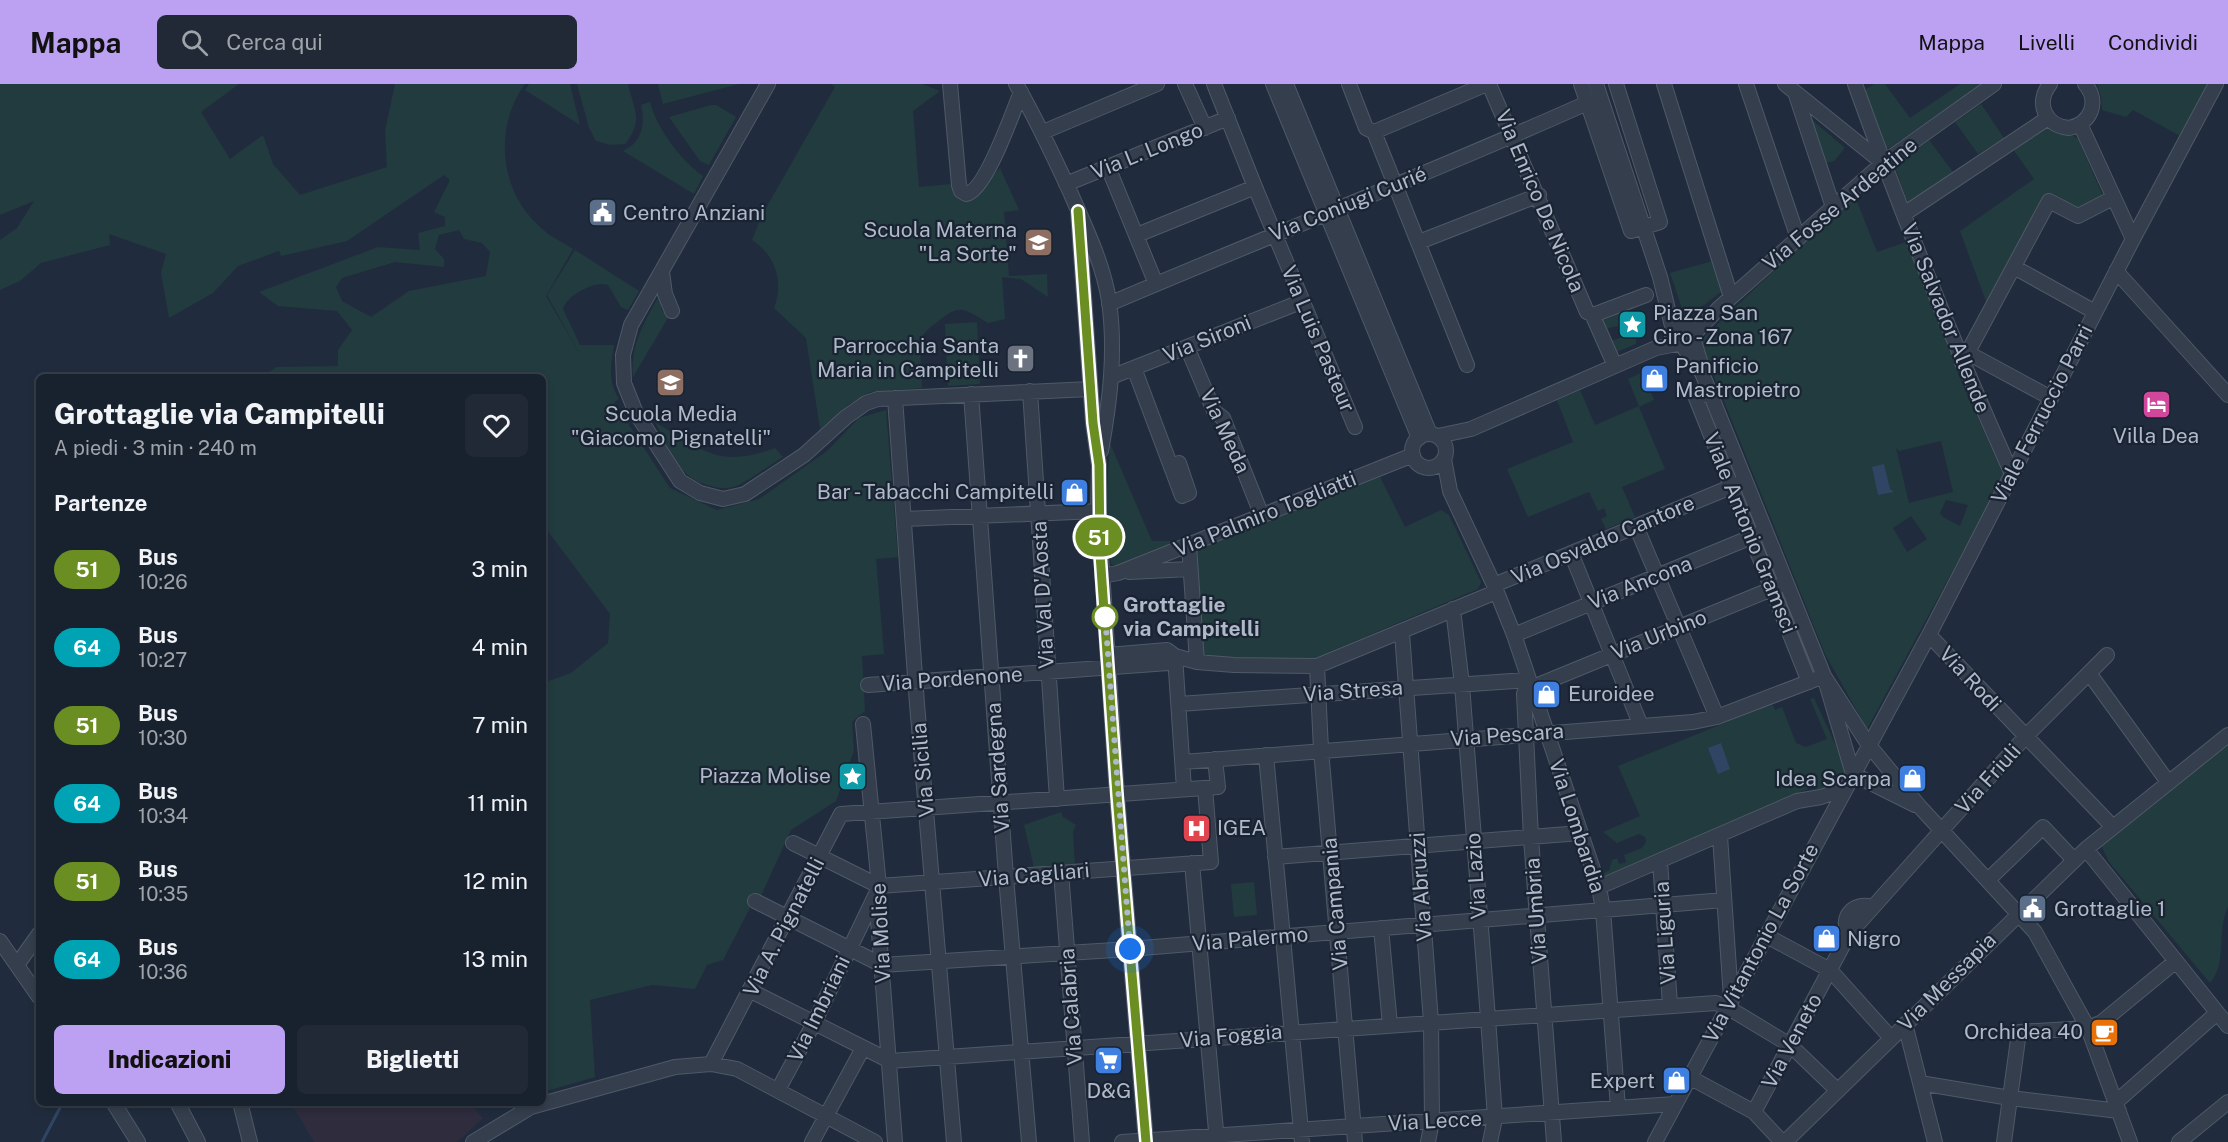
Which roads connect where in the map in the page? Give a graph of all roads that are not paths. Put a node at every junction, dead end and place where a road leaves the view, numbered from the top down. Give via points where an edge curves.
1 (768, 84) edge
2 (950, 84) edge
3 (1157, 84) edge
4 (1185, 84) edge
5 (1214, 84) edge
6 (1273, 84) edge
7 (1286, 84) edge
8 (1349, 84) edge
9 (1488, 84) edge
10 (1581, 84) edge
11 (1596, 84) edge
12 (1616, 84) edge
13 (1664, 84) edge
14 (1746, 84) edge
15 (1785, 84) edge
16 (1855, 84) edge
17 (1994, 84) edge
18 (2050, 84) edge
19 (2085, 84) edge
20 (2216, 84) edge
21 (1018, 88) edge
22 (1796, 95) junction
23 (1587, 103) junction
24 (1228, 118) junction
25 (2048, 118) junction
26 (2080, 124) junction
27 (1204, 128) junction
28 (1043, 132) junction
29 (1374, 132) junction
30 (1513, 136) junction
31 (1883, 163) junction
32 (1108, 167) junction
33 (1066, 184) junction
34 (1396, 185) junction
35 (1255, 188) junction
36 (1539, 195) junction
37 (2113, 198) junction
38 (1833, 207) junction
39 (1078, 211) junction
40 (1331, 211) junction
41 (1904, 214) junction
42 (1642, 228) junction
43 (1275, 233) junction
44 (1137, 235) junction
45 (1798, 238) junction
46 (2133, 238) junction
47 (1419, 242) junction
48 (2014, 267) junction
49 (2116, 271) junction
50 (662, 272) junction
51 (1155, 284) junction
52 (1646, 295) dead end
53 (1731, 297) junction
54 (1303, 301) junction
55 (1109, 304) junction
56 (672, 311) dead end
57 (2095, 312) junction
58 (1593, 315) junction
59 (1682, 335) junction
60 (1187, 347) junction
61 (1965, 358) junction
62 (1467, 364) dead end
63 (1615, 366) junction
64 (1134, 368) junction
65 (1089, 372) junction
66 (1111, 375) junction
67 (1090, 389) junction
68 (1030, 391) junction
69 (971, 394) junction
70 (2228, 395) edge
71 (896, 398) junction
72 (2051, 398) junction
73 (1355, 427) dead end
74 (1471, 429) junction
75 (1429, 436) junction
76 (1413, 455) junction
77 (1445, 455) junction
78 (1099, 465) junction
79 (1171, 467) dead end
80 (1430, 468) junction
81 (2011, 472) junction
82 (1738, 484) junction
83 (1450, 491) junction
84 (1098, 511) junction
85 (1038, 514) junction
86 (981, 515) junction
87 (1262, 516) junction
88 (904, 519) junction
89 (1636, 526) junction
90 (1759, 534) junction
91 (1189, 545) junction
92 (1571, 554) junction
93 (1190, 569) junction
94 (1118, 573) junction
95 (1102, 576) junction
96 (1657, 576) junction
97 (1787, 583) junction
98 (1495, 589) junction
99 (1772, 589) junction
100 (1591, 603) junction
101 (1453, 609) junction
102 (1678, 626) junction
103 (1402, 633) junction
104 (1929, 634) junction
105 (1514, 635) junction
106 (1613, 653) junction
107 (1176, 656) junction
108 (2107, 656) dead end
109 (1108, 661) junction
110 (1197, 662) junction
111 (1317, 666) junction
112 (1047, 672) junction
113 (2089, 673) junction
114 (991, 676) junction
115 (1824, 676) junction
116 (916, 681) junction
117 (1809, 682) junction
118 (1462, 684) junction
119 (1529, 684) junction
120 (868, 685) dead end
121 (1406, 687) junction
122 (1318, 694) junction
123 (1179, 705) junction
124 (1717, 717) junction
125 (863, 724) dead end
126 (1641, 726) junction
127 (1546, 732) junction
128 (1525, 734) junction
129 (2228, 735) edge
130 (2025, 737) junction
131 (1466, 739) junction
132 (1410, 743) junction
133 (1868, 744) junction
134 (1322, 750) junction
135 (1266, 755) junction
136 (1215, 759) junction
137 (1182, 762) junction
138 (1853, 774) junction
139 (2168, 782) junction
140 (1205, 788) junction
141 (1184, 789) junction
142 (1844, 789) junction
143 (1117, 795) junction
144 (1811, 797) junction
145 (1057, 799) junction
146 (1001, 802) junction
147 (927, 807) junction
148 (1920, 807) junction
149 (1832, 810) junction
150 (871, 812) junction
151 (2112, 826) junction
152 (1942, 830) junction
153 (1580, 833) junction
154 (1720, 836) junction
155 (1531, 838) junction
156 (1474, 841) junction
157 (793, 843) dead end
158 (1418, 846) junction
159 (2086, 849) junction
160 (1331, 853) junction
161 (820, 857) junction
162 (1275, 857) junction
163 (2074, 860) junction
164 (1660, 861) junction
165 (1192, 863) junction
166 (1124, 867) junction
167 (1061, 873) junction
168 (1006, 877) junction
169 (1989, 879) junction
170 (933, 882) junction
171 (1599, 887) junction
172 (877, 890) junction
173 (1724, 900) junction
174 (755, 901) dead end
175 (1664, 905) junction
176 (1603, 910) junction
177 (2019, 912) junction
178 (1536, 916) junction
179 (787, 918) junction
180 (1479, 920) junction
181 (1424, 925) junction
182 (1382, 928) junction
183 (1338, 932) junction
184 (1766, 935) junction
185 (1282, 936) junction
186 (36, 938) edge
187 (0, 941) edge
188 (1200, 943) junction
189 (848, 949) junction
190 (1130, 949) junction
191 (1067, 953) junction
192 (1728, 955) junction
193 (1013, 957) junction
194 (939, 962) junction
195 (2176, 962) junction
196 (17, 965) junction
197 (882, 965) junction
198 (1749, 966) junction
199 (1830, 970) junction
200 (751, 991) junction
201 (36, 993) edge
202 (1729, 1003) junction
203 (1670, 1005) junction
204 (1610, 1010) junction
205 (1545, 1014) junction
206 (2224, 1017) edge
207 (1488, 1018) junction
208 (1431, 1022) junction
209 (814, 1023) junction
210 (1905, 1024) junction
211 (1390, 1025) junction
212 (1346, 1028) junction
213 (2088, 1028) junction
214 (1291, 1031) junction
215 (1891, 1038) junction
216 (1209, 1039) junction
217 (1138, 1043) junction
218 (1790, 1045) junction
219 (1074, 1047) junction
220 (863, 1048) junction
221 (1021, 1050) junction
222 (946, 1057) junction
223 (890, 1061) junction
224 (711, 1064) junction
225 (1689, 1077) junction
226 (1920, 1083) junction
227 (778, 1090) junction
228 (1837, 1090) junction
229 (2010, 1098) junction
230 (2228, 1102) edge
231 (546, 1103) edge
232 (1675, 1104) junction
233 (116, 1106) edge
234 (179, 1106) edge
235 (241, 1106) edge
236 (535, 1106) edge
237 (2117, 1107) junction
238 (1618, 1108) junction
239 (1553, 1112) junction
240 (1754, 1112) junction
241 (826, 1116) junction
242 (1495, 1118) junction
243 (1432, 1121) junction
244 (1353, 1125) junction
245 (1301, 1136) edge
246 (1216, 1138) edge
247 (1657, 1138) edge
248 (1177, 1140) edge
249 (2187, 1140) edge
250 (1146, 1141) edge
251 (138, 1142) edge
252 (198, 1142) edge
253 (250, 1142) edge
254 (473, 1142) edge
255 (812, 1142) edge
256 (875, 1142) edge
257 (895, 1142) edge
258 (954, 1142) edge
259 (1029, 1142) edge
260 (1082, 1142) edge
261 (1122, 1142) edge
262 (1355, 1142) edge
263 (1428, 1142) edge
264 (1490, 1142) edge
265 (1554, 1142) edge
266 (1672, 1142) edge
267 (1783, 1142) edge
268 (1935, 1142) edge
269 (2004, 1142) edge
270 (2130, 1142) edge

1 - 50 street via 753,99 711,173
2 - 21 street via 959,185 966,194 975,189 996,153
3 - 28 street
4 - 27 street
5 - 24 street, Via Luis Pasteur
6 - 40 street
7 - 40 street
8 - 29 street via 1366,128
9 - 29 street
9 - 30 street, Via Enrico De Nicola
10 - 23 street
11 - 42 street, Viale Antonio Gramsci
12 - 42 street via 1660,222
13 - 53 street
14 - 45 street
15 - 22 street
16 - 31 street, Via Salvador Allende
17 - 31 street, Via Fosse Ardeatine
18 - 25 street via 2042,100
19 - 26 street via 2093,104 2089,116
20 - 46 street, Viale Ferruccio Parri
21 - 28 street
22 - 31 street
22 - 38 street
23 - 30 street, Via Coniugi Curié
23 - 42 street via 1631,231
24 - 27 street, Via L. Longo
24 - 35 street, Via Luis Pasteur
25 - 26 street via 2063,127
25 - 41 street
26 - 37 street
27 - 32 street, Via L. Longo
28 - 33 street
29 - 34 street
30 - 34 street, Via Coniugi Curié
30 - 36 street, Via Enrico De Nicola
31 - 38 street, Via Fosse Ardeatine
31 - 41 street, Via Salvador Allende
32 - 33 street, Via L. Longo
32 - 44 street
33 - 39 street
34 - 40 street, Via Coniugi Curié
34 - 47 street
35 - 43 street, Via Luis Pasteur
35 - 44 street
36 - 47 street
36 - 58 street, Via Enrico De Nicola via 1587,312
37 - 46 street
37 - 48 street via 2078,216 2049,201
38 - 45 street, Via Fosse Ardeatine
39 - 55 street via 1096,250
39 - 65 street
40 - 43 street, Via Coniugi Curié
40 - 75 street
41 - 61 street, Via Salvador Allende
42 - 59 street, Viale Antonio Gramsci
43 - 51 street, Via Coniugi Curié
43 - 54 street, Via Luis Pasteur
44 - 51 street
45 - 53 street, Via Fosse Ardeatine
46 - 49 street, Viale Ferruccio Parri
47 - 62 street
48 - 57 street
48 - 61 street
49 - 57 street, Viale Ferruccio Parri
49 - 70 street
50 - 56 street
50 - 71 street via 631,325 623,355 624,383 636,413 680,482 700,493 723,499 745,494 804,455 866,403
51 - 55 street, Via Coniugi Curié
52 - 58 street, Via Enrico De Nicola
53 - 59 street, Via Fosse Ardeatine
54 - 60 street, Via Sironi
54 - 73 street, Via Luis Pasteur
55 - 66 street
57 - 72 street, Viale Ferruccio Parri
58 - 63 street, Via Enrico De Nicola
59 - 63 street
59 - 82 street, Viale Antonio Gramsci via 1710,393
60 - 64 street, Via Sironi
60 - 87 street, Via Meda via 1214,411 1223,418
61 - 72 street
61 - 81 street, Via Salvador Allende
63 - 74 street
64 - 66 street, Via Sironi
64 - 79 street
65 - 66 street
65 - 67 street
66 - 78 street
67 - 68 street
67 - 78 street
68 - 69 street
68 - 85 street, Via Val D'Aosta
69 - 71 street
69 - 86 street, Via Sardegna
71 - 88 street, Via Sicilia
72 - 81 street, Viale Ferruccio Parri
74 - 75 street
74 - 77 street
75 - 76 street via 1413,446
75 - 77 street via 1444,442
76 - 80 street via 1418,463
76 - 87 street, Via Palmiro Togliatti
77 - 80 street
77 - 83 street, Via Lombardia
78 - 84 street
80 - 83 street, Via Lombardia
81 - 104 street, Viale Ferruccio Parri
82 - 89 street, Via Osvaldo Cantore
82 - 90 street, Viale Antonio Gramsci
83 - 98 street, Via Lombardia
84 - 85 street
84 - 95 street
85 - 86 street
85 - 112 street, Via Val D'Aosta
86 - 88 street
86 - 114 street, Via Sardegna
87 - 91 street, Via Palmiro Togliatti
88 - 116 street, Via Sicilia
89 - 92 street, Via Osvaldo Cantore
89 - 96 street
90 - 96 street, Via Ancona
90 - 97 street, Viale Antonio Gramsci
90 - 99 street, Viale Antonio Gramsci
91 - 93 street
91 - 94 street, Via Palmiro Togliatti
92 - 98 street, Via Osvaldo Cantore
92 - 100 street
93 - 94 street, Via Palmiro Togliatti
93 - 110 street
94 - 95 street, Via Palmiro Togliatti
95 - 109 street
96 - 100 street, Via Ancona
96 - 102 street
97 - 99 street, Via Urbino
97 - 115 street, Viale Antonio Gramsci
98 - 101 street, Via Osvaldo Cantore
98 - 105 street, Via Lombardia
99 - 102 street, Via Urbino
99 - 117 street, Viale Antonio Gramsci
100 - 105 street, Via Ancona
100 - 106 street
101 - 103 street, Via Osvaldo Cantore
101 - 118 street, Via Lazio
102 - 106 street, Via Urbino
102 - 124 street
103 - 111 street, Via Osvaldo Cantore
103 - 121 street, Via Abruzzi
104 - 130 street, Via Rodi
104 - 133 street, Viale Ferruccio Parri
105 - 119 street, Via Lombardia
106 - 119 street, Via Urbino
106 - 126 street
107 - 109 street via 1168,663
107 - 110 street, Via Osvaldo Cantore
107 - 123 street
108 - 113 street, Via Friuli
109 - 112 street, Via Pordenone
109 - 143 street
110 - 111 street, Via Osvaldo Cantore
111 - 122 street, Via Campania
112 - 114 street, Via Pordenone
112 - 145 street, Via Val D'Aosta
113 - 130 street, Via Friuli
113 - 139 street
114 - 116 street, Via Pordenone
114 - 146 street, Via Sardegna
115 - 117 street, Via Pescara
115 - 133 street, Viale Antonio Gramsci
115 - 138 street, Viale Antonio Gramsci
116 - 120 street, Via Pordenone
116 - 147 street, Via Sicilia
117 - 124 street, Via Pescara
118 - 119 street, Via Stresa
118 - 121 street, Via Stresa
118 - 131 street, Via Lazio
119 - 127 street, Via Lombardia
119 - 128 street, Via Umbria via 1524,694
121 - 122 street, Via Stresa
121 - 132 street, Via Abruzzi
122 - 123 street, Via Stresa
122 - 134 street, Via Campania
123 - 137 street
124 - 126 street, Via Pescara
125 - 150 street, Via Molise
126 - 127 street, Via Pescara
127 - 128 street, Via Pescara
127 - 153 street, Via Lombardia
128 - 131 street, Via Pescara
128 - 155 street, Via Umbria
129 - 139 street, Via Messapia
130 - 151 street, Via Rodi
130 - 152 street, Via Friuli
131 - 132 street, Via Pescara
131 - 156 street, Via Lazio
132 - 134 street, Via Pescara
132 - 158 street, Via Abruzzi
133 - 138 street, Via Vitantonio La Sorte
133 - 148 street, Viale Antonio Gramsci
134 - 135 street, Via Pescara
134 - 160 street, Via Campania
135 - 136 street, Via Pescara
135 - 162 street
136 - 137 street, Via Pescara
136 - 140 street via 1218,787
137 - 141 street
138 - 142 street, Via Vitantonio La Sorte
138 - 148 street, Viale Antonio Gramsci
139 - 151 street, Via Messapia
140 - 141 street
140 - 165 street via 1211,862
141 - 143 street
142 - 144 street
142 - 149 street, Via Vitantonio La Sorte
143 - 145 street
143 - 166 street
144 - 149 street
144 - 154 street
145 - 146 street
146 - 147 street
146 - 168 street, Via Sardegna
147 - 150 street
147 - 170 street, Via Sicilia
148 - 152 street, Viale Antonio Gramsci
149 - 184 street, Via Vitantonio La Sorte
150 - 161 street, Via A. Pignatelli via 841,814
150 - 172 street, Via Molise
151 - 159 street, Via Messapia
152 - 169 street, Viale Antonio Gramsci
152 - 199 street, Via Friuli via 1849,934
153 - 155 street
153 - 171 street, Via Lombardia
154 - 164 street
154 - 173 street
155 - 156 street
155 - 178 street, Via Umbria
156 - 158 street
156 - 180 street, Via Lazio
157 - 161 street, Via Cagliari
158 - 160 street
158 - 181 street, Via Abruzzi
159 - 163 street, Via Messapia
159 - 195 street
160 - 162 street
160 - 183 street, Via Campania
161 - 172 street, Via Cagliari
161 - 179 street, Via A. Pignatelli
162 - 185 street
163 - 169 street via 2043,827
163 - 177 street, Via Messapia
164 - 171 street
164 - 175 street, Via Liguria
165 - 166 street, Via Cagliari
165 - 188 street
166 - 167 street, Via Cagliari
166 - 190 street
167 - 168 street, Via Cagliari
167 - 191 street, Via Calabria
168 - 170 street, Via Cagliari
168 - 193 street, Via Sardegna
169 - 177 street, Viale Antonio Gramsci
170 - 172 street, Via Cagliari
170 - 194 street, Via Sicilia
171 - 176 street, Via Lombardia
172 - 189 street, Via Imbriani
172 - 197 street, Via Molise
173 - 175 street, Via Palermo
173 - 192 street
174 - 179 street, Via Palermo
175 - 176 street, Via Palermo
175 - 203 street, Via Liguria
176 - 178 street, Via Palermo
176 - 204 street, Via Lombardia
177 - 210 street, Via Messapia
177 - 213 street, Viale Antonio Gramsci via 2036,932
178 - 180 street, Via Palermo
178 - 205 street, Via Umbria
179 - 189 street, Via Palermo
179 - 200 street, Via A. Pignatelli
180 - 181 street, Via Palermo
180 - 207 street, Via Lazio
181 - 182 street, Via Palermo
181 - 208 street, Via Abruzzi
182 - 183 street, Via Palermo
182 - 211 street
183 - 185 street, Via Palermo
183 - 212 street, Via Campania
184 - 198 street, Via Vitantonio La Sorte
184 - 199 street
185 - 188 street, Via Palermo
185 - 214 street
186 - 196 street
187 - 196 street
188 - 190 street, Via Palermo
188 - 216 street
189 - 197 street, Via Palermo
189 - 209 street, Via Imbriani
190 - 191 street, Via Palermo
190 - 217 street
191 - 193 street, Via Palermo
191 - 219 street, Via Calabria
192 - 198 street
192 - 202 street
193 - 194 street, Via Palermo
193 - 221 street, Via Sardegna
194 - 197 street, Via Palermo
194 - 222 street, Via Sicilia
195 - 206 street
195 - 213 street via 2102,1022
196 - 201 street
197 - 223 street, Via Molise
198 - 202 street, Via Vitantonio La Sorte
199 - 215 street
199 - 218 street, Via Veneto
200 - 209 street, Via Foggia
200 - 224 street, Via A. Pignatelli
202 - 203 street, Via Foggia
202 - 218 street
202 - 225 street, Via Vitantonio La Sorte
203 - 204 street, Via Foggia
204 - 205 street, Via Foggia
204 - 238 street, Via Lombardia
205 - 207 street, Via Foggia
205 - 239 street, Via Umbria
206 - 237 street
207 - 208 street, Via Foggia
207 - 242 street, Via Lazio
208 - 211 street, Via Foggia
208 - 243 street, Via Abruzzi
209 - 220 street, Via Foggia
209 - 227 street, Via Imbriani
210 - 215 street, Via Messapia
210 - 226 street
211 - 212 street, Via Foggia
212 - 214 street, Via Foggia
212 - 244 street, Via Campania
213 - 229 street via 2019,1032
213 - 237 street, Viale Antonio Gramsci
214 - 216 street, Via Foggia
214 - 245 street
215 - 228 street, Via Messapia
216 - 217 street, Via Foggia
216 - 246 street
217 - 219 street, Via Foggia
217 - 250 street
218 - 228 street
218 - 240 street, Via Veneto
219 - 221 street, Via Foggia
219 - 260 street, Via Calabria
220 - 223 street, Via Foggia
220 - 241 street
221 - 222 street, Via Foggia
221 - 259 street, Via Sardegna
222 - 223 street, Via Foggia
222 - 258 street, Via Sicilia
223 - 257 street, Via Molise
224 - 227 street via 737,1069
224 - 231 street via 675,1067
225 - 232 street, Via Vitantonio La Sorte
225 - 240 street
226 - 229 street
226 - 268 street
227 - 241 street
228 - 267 street, Via Messapia
229 - 237 street
229 - 269 street
230 - 249 street
232 - 238 street, Via Lecce
232 - 247 street, Via Vitantonio La Sorte
233 - 251 street
234 - 252 street
235 - 253 street
236 - 254 street
237 - 270 street, Viale Antonio Gramsci
238 - 239 street, Via Lecce
239 - 242 street, Via Lecce
239 - 265 street, Via Umbria
240 - 267 street
241 - 255 street
241 - 256 street
242 - 243 street, Via Lecce
242 - 264 street, Via Lazio
243 - 244 street, Via Lecce
243 - 263 street, Via Abruzzi
244 - 245 street, Via Lecce
244 - 262 street, Via Campania
245 - 246 street, Via Lecce
246 - 248 street, Via Lecce
247 - 266 street
248 - 250 street, Via Lecce
250 - 261 street, Via Lecce

